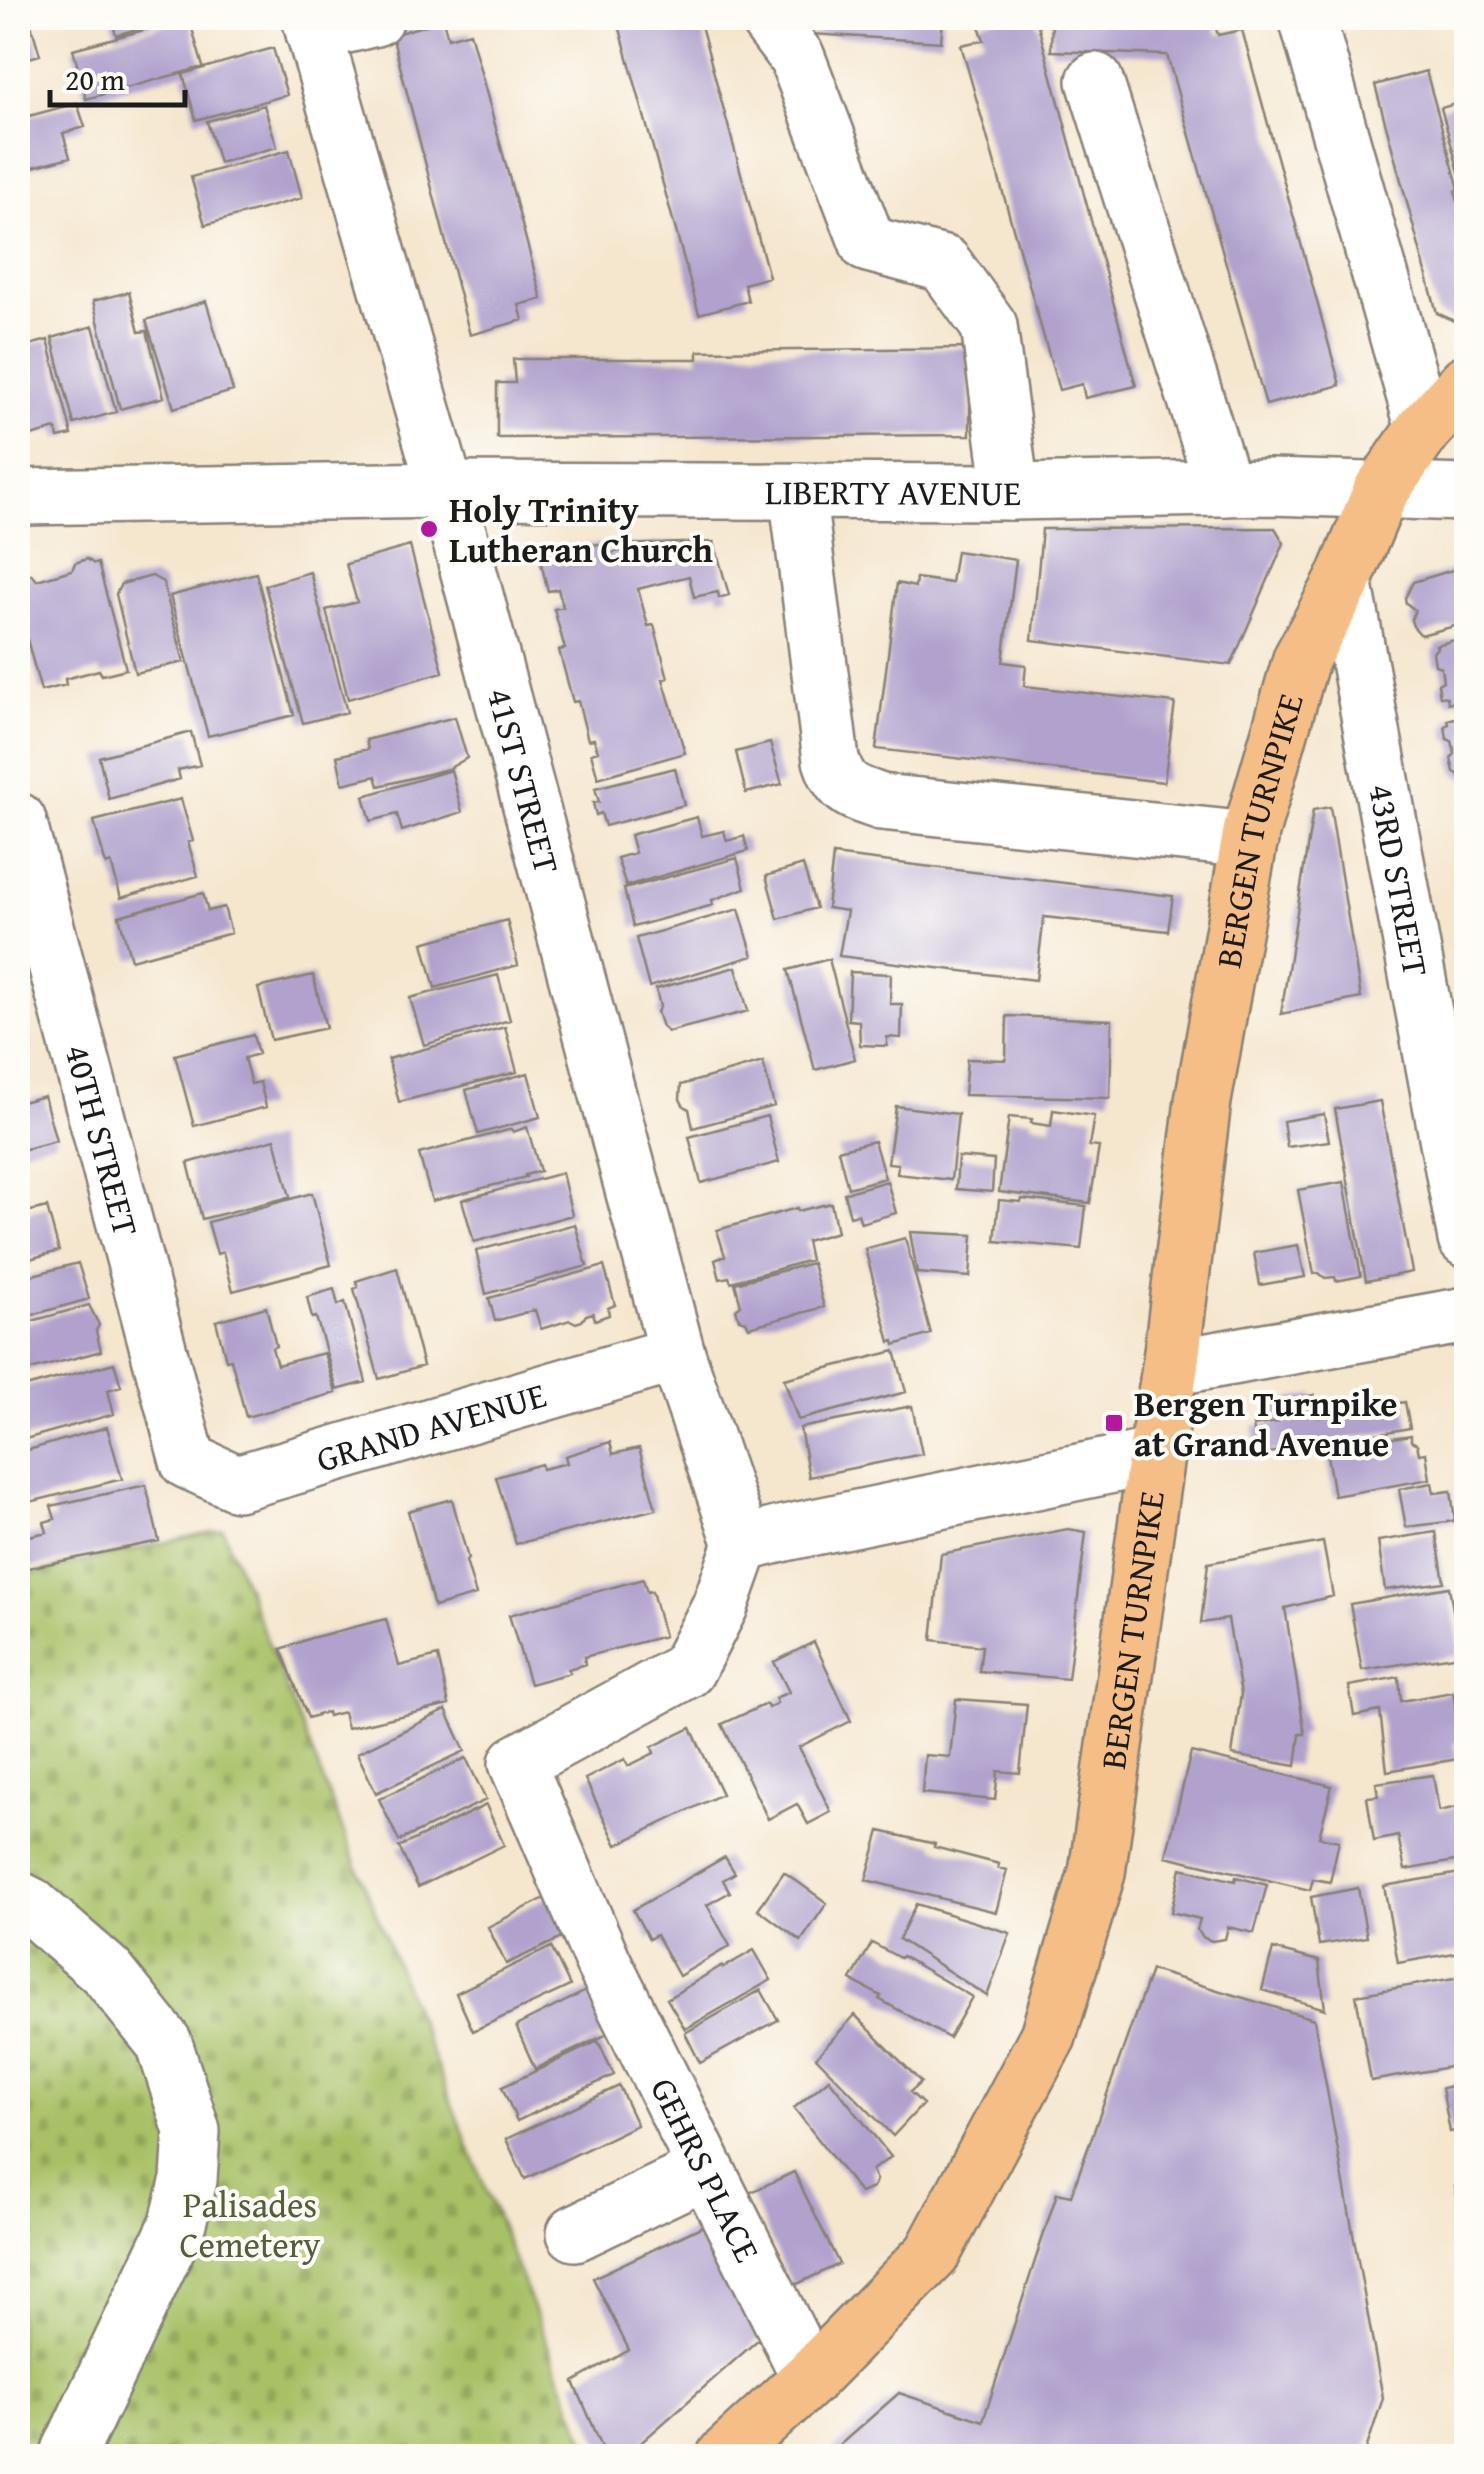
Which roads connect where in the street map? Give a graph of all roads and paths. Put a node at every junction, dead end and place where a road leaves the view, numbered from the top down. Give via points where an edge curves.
1 (375, 18) edge
2 (767, 18) edge
3 (1307, 18) edge
4 (312, 26) edge
5 (1095, 80) dead end
6 (1466, 383) edge
7 (1424, 429) junction
8 (1224, 488) junction
9 (447, 490) junction
10 (797, 491) junction
11 (1381, 491) junction
12 (1010, 492) junction
13 (1466, 493) edge
14 (18, 497) edge
15 (1344, 580) junction
16 (18, 820) edge
17 (1250, 840) junction
18 (1466, 1239) edge
19 (1466, 1315) edge
20 (677, 1354) junction
21 (1170, 1368) junction
22 (1156, 1456) junction
23 (188, 1461) joint
24 (742, 1544) junction
25 (18, 1899) edge
26 (706, 2170) junction
27 (575, 2233) dead end
28 (810, 2378) junction
29 (71, 2455) edge
30 (725, 2456) edge

1 - 4 street
2 - 12 street via 797,58 868,244 944,264 989,326
3 - 7 street
4 - 9 street, 41ST STREET
5 - 8 street
6 - 7 main road, BERGEN TURNPIKE
7 - 11 main road, BERGEN TURNPIKE
8 - 11 street, LIBERTY AVENUE
8 - 12 street, LIBERTY AVENUE
9 - 10 street, LIBERTY AVENUE
9 - 14 street, LIBERTY AVENUE
9 - 20 street, 41ST STREET
10 - 12 street, LIBERTY AVENUE
10 - 17 street via 838,780 882,802
11 - 13 street, LIBERTY AVENUE
11 - 15 main road, BERGEN TURNPIKE
15 - 17 main road, BERGEN TURNPIKE via 1301,658
15 - 18 street, 43RD STREET
16 - 23 street, 40TH STREET
17 - 21 main road, BERGEN TURNPIKE via 1204,1100
19 - 21 street
20 - 23 street, GRAND AVENUE via 236,1483
20 - 24 street, 41ST STREET
21 - 22 main road, BERGEN TURNPIKE
22 - 24 street
22 - 28 main road, BERGEN TURNPIKE via 1098,1873 1048,2036 932,2254
24 - 26 street, GEHRS PLACE via 687,1670 517,1764 603,1962
25 - 29 street via 106,1972 164,2042 192,2131 189,2180 176,2226
26 - 27 street
26 - 28 street, GEHRS PLACE
28 - 30 main road, BERGEN TURNPIKE

